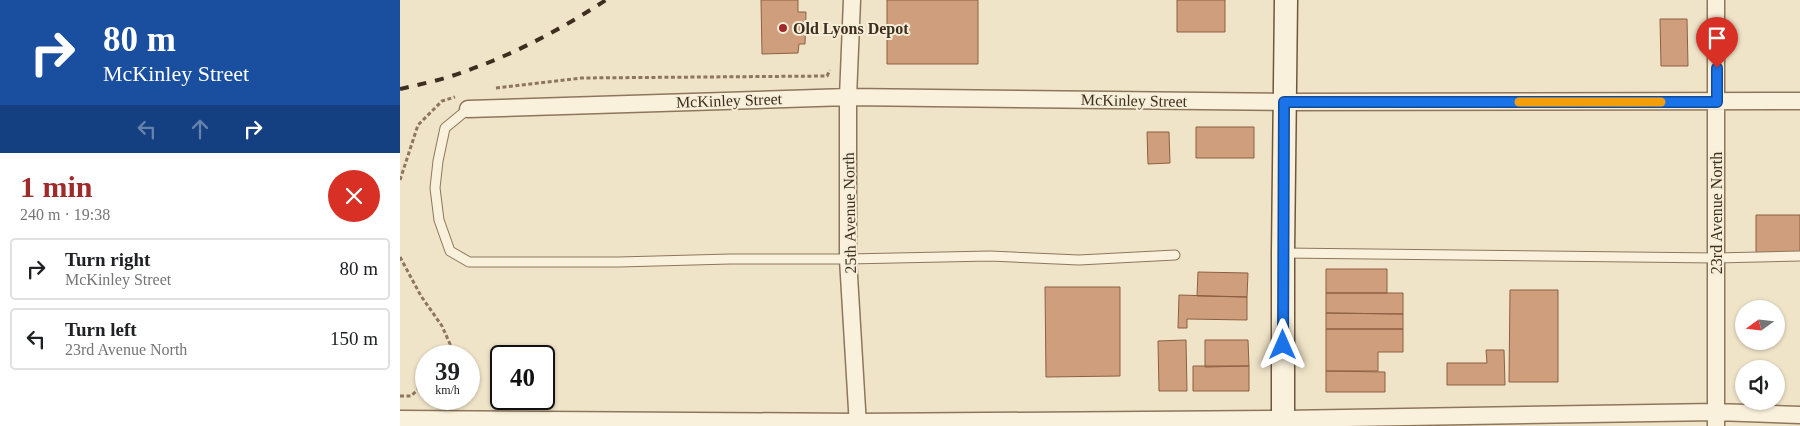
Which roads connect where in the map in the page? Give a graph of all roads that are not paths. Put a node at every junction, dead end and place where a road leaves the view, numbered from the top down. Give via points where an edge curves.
1 (852, 0) edge
2 (1286, 0) edge
3 (1716, 0) edge
4 (848, 97) junction
5 (1800, 101) edge
6 (1284, 102) junction
7 (1717, 102) junction
8 (468, 109) joint
9 (1283, 253) junction
10 (1175, 255) dead end
11 (1800, 256) edge
12 (1716, 258) junction
13 (848, 259) junction
14 (1800, 415) edge
15 (400, 419) edge
16 (1716, 419) edge
17 (1284, 423) edge
18 (858, 424) edge

1 - 4 street, 25th Avenue North
2 - 6 street
3 - 7 street, 23rd Avenue North
4 - 6 street, McKinley Street
4 - 8 street, McKinley Street
4 - 13 street, 25th Avenue North
5 - 7 street, McKinley Street
6 - 7 street, McKinley Street
6 - 9 street
7 - 12 street, 23rd Avenue North
8 - 13 lane via 445,128 435,188 439,220 450,251 469,262
9 - 12 lane
9 - 17 street
10 - 13 lane via 1079,260 990,256
11 - 12 lane
12 - 16 street, 23rd Avenue North
13 - 18 street, 25th Avenue North
14 - 16 street
15 - 18 street
16 - 17 street
17 - 18 street

